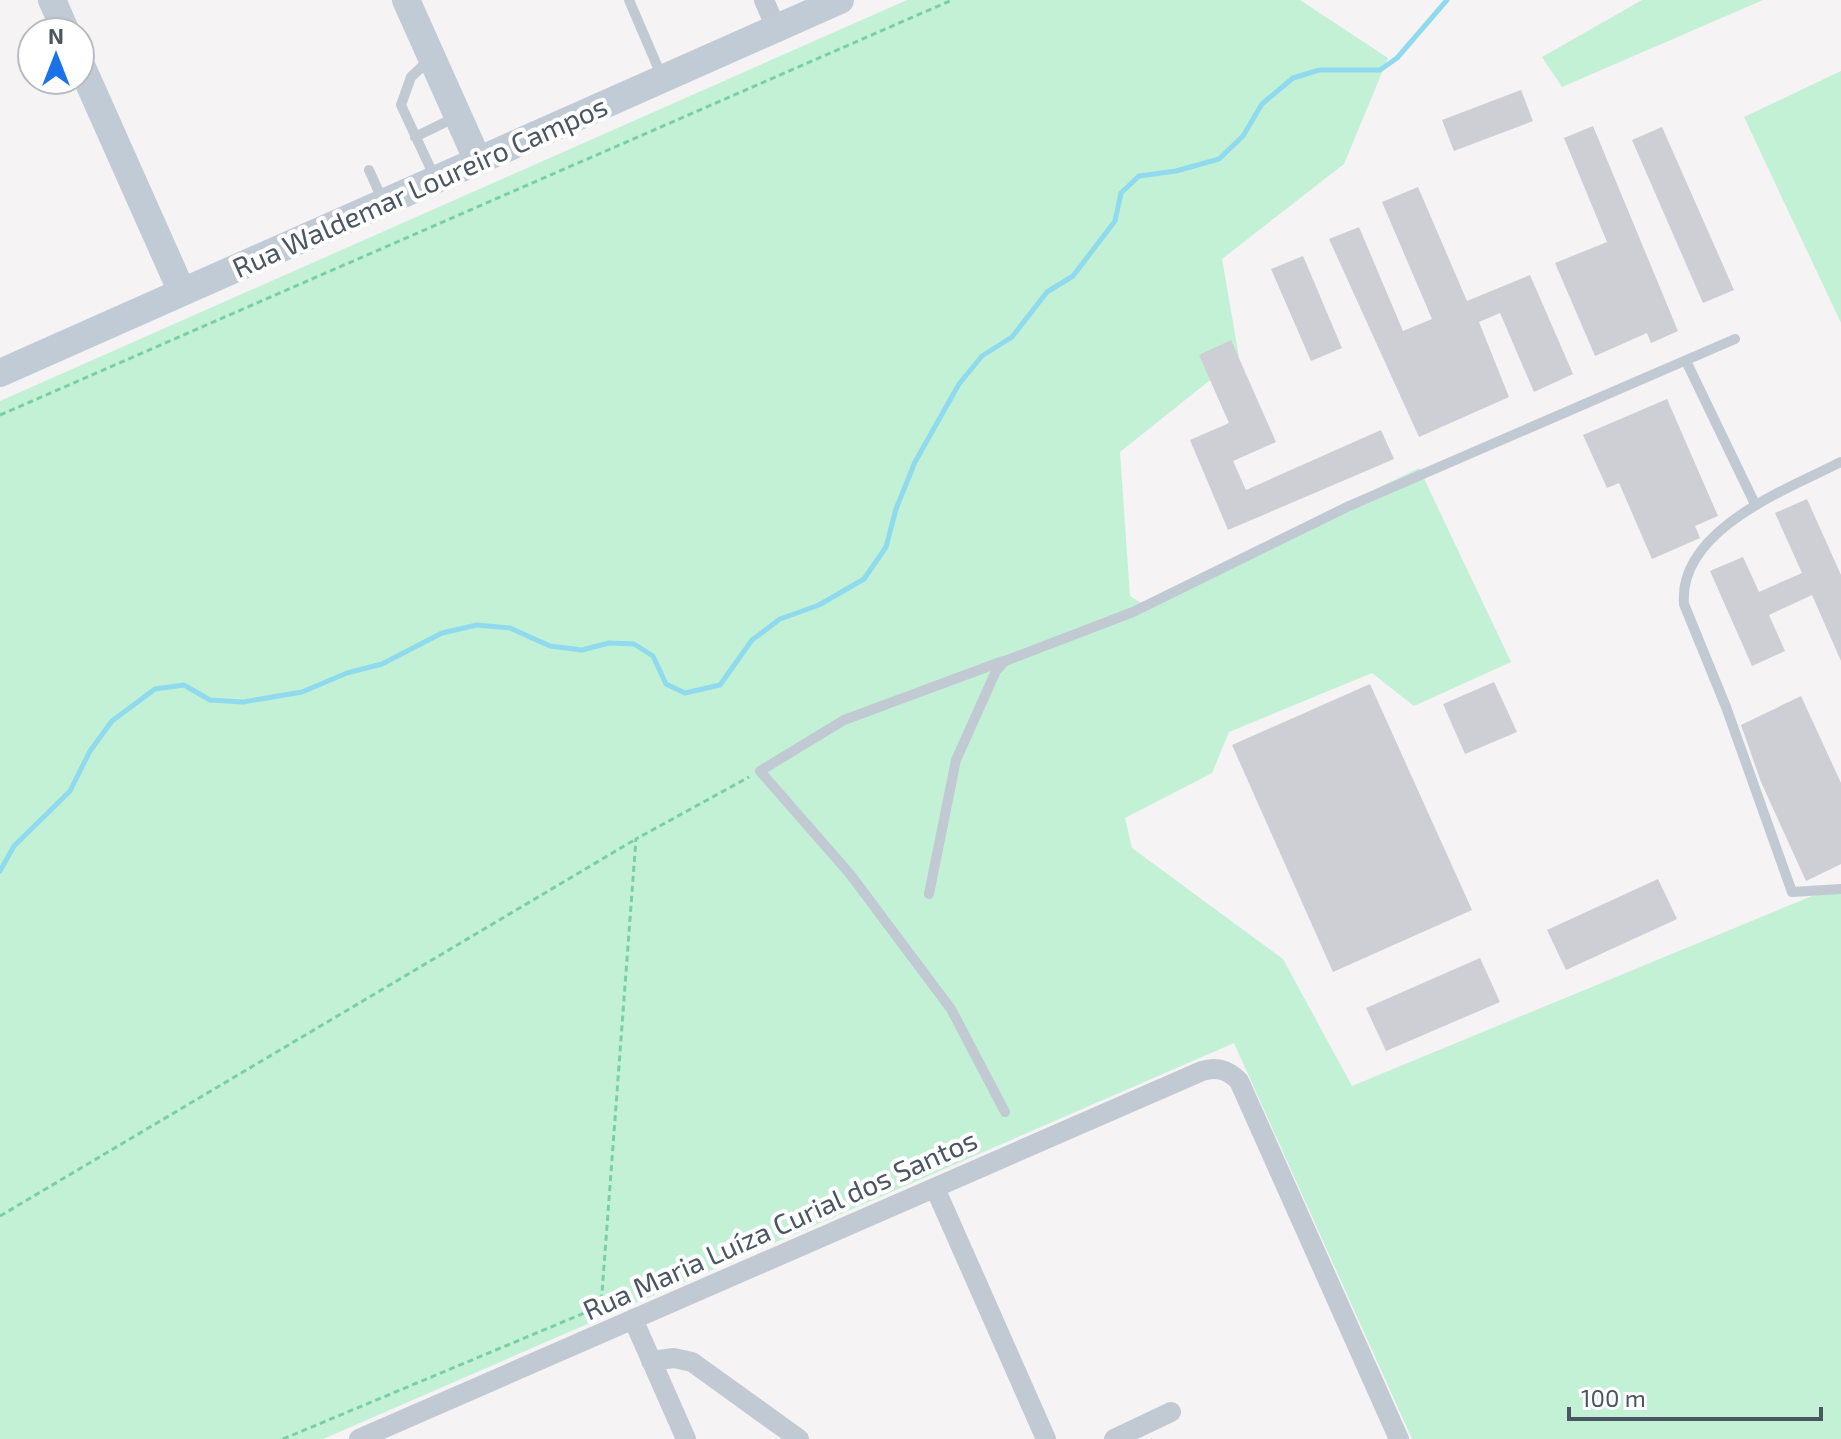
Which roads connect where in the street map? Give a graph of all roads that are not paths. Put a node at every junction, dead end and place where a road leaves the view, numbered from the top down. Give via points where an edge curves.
1 (406, 0) edge
2 (629, 0) edge
3 (764, 0) edge
4 (840, 0) edge
5 (776, 28) junction
6 (432, 58) junction
7 (663, 79) junction
8 (95, 96) edge
9 (458, 116) junction
10 (410, 133) junction
11 (478, 161) junction
12 (369, 170) dead end
13 (436, 180) junction
14 (384, 203) junction
15 (182, 292) junction
16 (1735, 339) dead end
17 (1686, 361) junction
18 (0, 373) edge
19 (1841, 462) edge
20 (1755, 504) junction
21 (1005, 661) junction
22 (1841, 889) edge
23 (929, 894) dead end
24 (1005, 1112) dead end
25 (935, 1188) junction
26 (633, 1319) junction
27 (651, 1361) junction
28 (1171, 1412) dead end
29 (359, 1439) edge
30 (686, 1439) edge
31 (799, 1439) edge
32 (1046, 1439) edge
33 (1114, 1439) edge
34 (1399, 1439) edge

1 - 6 main road
2 - 7 lane
3 - 5 street
4 - 5 main road, Rua Waldemar Loureiro Campos
5 - 7 main road, Rua Waldemar Loureiro Campos
6 - 9 main road
6 - 10 lane via 411,77 401,105
7 - 11 main road, Rua Waldemar Loureiro Campos
8 - 15 main road
9 - 10 lane
9 - 11 main road
10 - 13 lane
11 - 13 main road, Rua Waldemar Loureiro Campos
12 - 14 lane
13 - 14 main road, Rua Waldemar Loureiro Campos
14 - 15 main road, Rua Waldemar Loureiro Campos
15 - 18 main road, Rua Waldemar Loureiro Campos
16 - 17 lane
17 - 20 lane
17 - 21 lane via 1349,506 1133,612
19 - 20 lane
20 - 22 lane via 1691,563 1684,604 1792,892
21 - 23 lane via 956,760
21 - 24 lane via 844,720 760,771 850,874 951,1009
25 - 26 street, Rua Maria Luíza Curial dos Santos
25 - 32 street
25 - 34 street, Rua Maria Luíza Curial dos Santos via 1202,1071 1224,1070 1239,1081
26 - 27 street
26 - 29 street, Rua Maria Luíza Curial dos Santos
27 - 30 street
27 - 31 street via 692,1362
28 - 33 street

